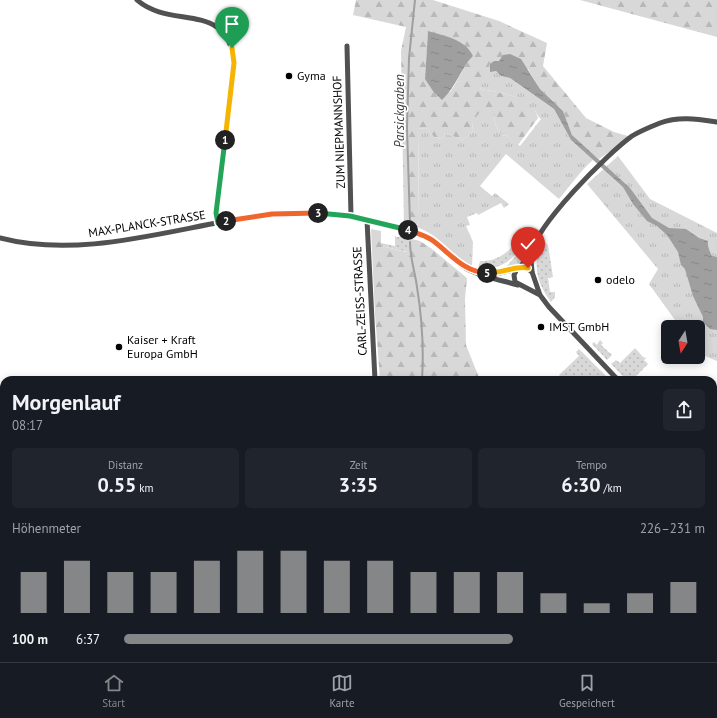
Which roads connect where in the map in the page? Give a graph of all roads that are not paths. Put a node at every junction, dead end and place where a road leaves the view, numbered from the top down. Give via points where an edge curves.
1 (137, 0) edge
2 (347, 46) dead end
3 (717, 122) edge
4 (350, 216) junction
5 (367, 220) junction
6 (218, 223) junction
7 (0, 238) edge
8 (531, 254) junction
9 (518, 268) junction
10 (532, 272) junction
11 (478, 273) junction
12 (532, 278) junction
13 (520, 285) junction
14 (540, 295) junction
15 (374, 376) edge
16 (614, 376) edge

1 - 6 street via 155,10 210,22 227,36 232,48 234,63 216,213
2 - 4 street, ZUM NIEPMANNSHOF
3 - 8 street via 686,118 661,123 630,137 582,181 539,236
4 - 5 street, MAX-PLANCK-STRASSE
4 - 6 street, MAX-PLANCK-STRASSE via 310,212 272,214
5 - 11 street, MAX-PLANCK-STRASSE via 415,232 431,239 464,267
5 - 15 street, CARL-ZEISS-STRASSE
6 - 7 street, MAX-PLANCK-STRASSE via 133,239 76,245 16,243
8 - 9 street
8 - 10 street
9 - 10 street via 526,267
9 - 11 street via 496,274
9 - 13 street via 514,277
10 - 12 street
11 - 13 street, MAX-PLANCK-STRASSE
12 - 13 street via 529,284
12 - 14 street
13 - 14 street, MAX-PLANCK-STRASSE
14 - 16 street

